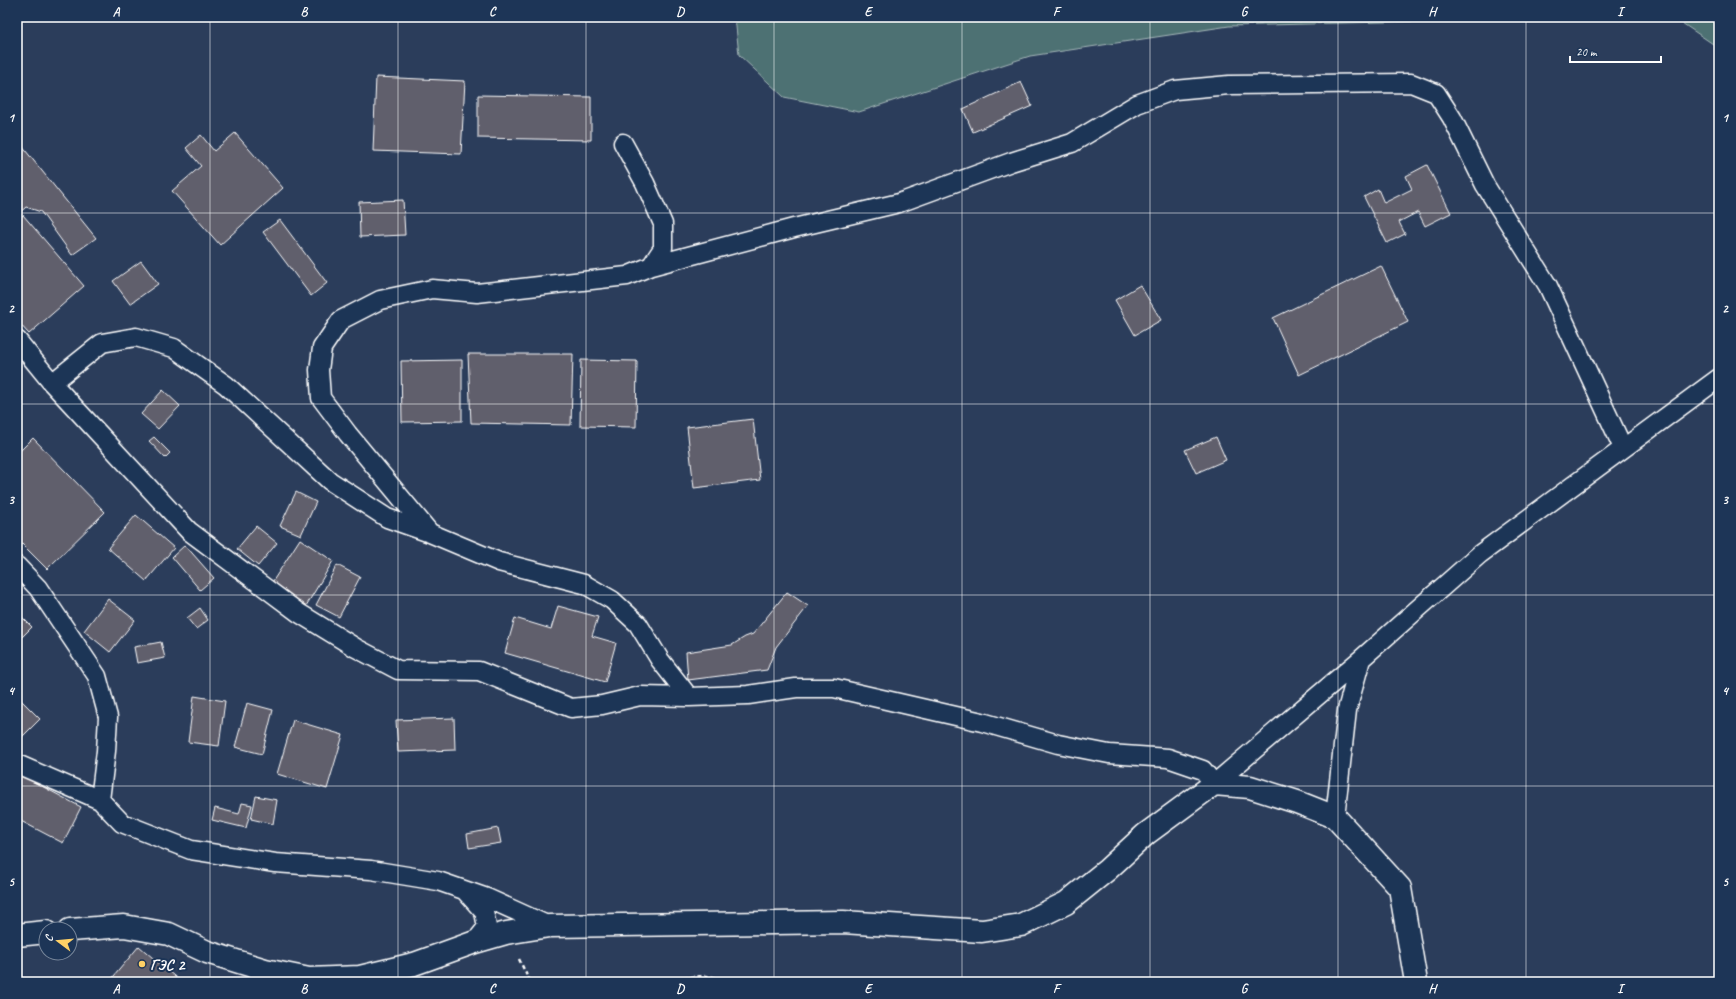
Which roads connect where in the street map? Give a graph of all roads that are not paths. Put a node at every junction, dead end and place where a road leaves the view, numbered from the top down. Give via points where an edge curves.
1 (623, 144) dead end
2 (651, 266) junction
3 (17, 340) edge
4 (1719, 378) edge
5 (52, 382) junction
6 (1623, 448) junction
7 (430, 534) junction
8 (17, 566) edge
9 (1361, 659) junction
10 (689, 697) junction
11 (17, 764) edge
12 (1214, 784) junction
13 (100, 800) junction
14 (1335, 817) junction
15 (463, 889) junction
16 (550, 926) junction
17 (78, 929) edge
18 (38, 933) edge
19 (17, 935) edge
20 (475, 942) junction
21 (1416, 982) edge

1 - 2 lane via 645,184 662,224 663,248
2 - 6 lane via 899,203 1011,162 1072,143 1137,104 1175,90 1229,85 1411,83 1436,93 1452,118 1486,185 1548,286
2 - 7 lane via 627,276 484,292 432,289 380,300 341,320 322,348 319,370 322,398 348,434
3 - 5 lane
4 - 6 lane
5 - 7 lane via 102,343 136,337 174,348 226,385 330,481 387,518
5 - 10 lane via 189,531 299,613 398,670 479,671 571,708 602,705 640,696
6 - 9 lane via 1480,554
7 - 10 lane via 498,562 584,584 612,600 638,624 660,660
8 - 13 lane via 38,588 97,676 108,717
9 - 12 lane
9 - 14 lane via 1346,710
10 - 12 lane via 748,695 796,688 834,688 982,722 1058,744 1109,754 1168,758 1203,770
11 - 13 lane
12 - 14 street via 1250,787
12 - 16 street via 1146,834 1066,903 1021,926 982,931 843,922
13 - 15 lane via 122,823 191,850 275,863 371,870 438,881
14 - 21 street via 1400,888
15 - 16 lane
15 - 20 lane via 484,912 487,927
16 - 20 street via 506,933
17 - 20 street via 124,926 169,934 214,954 265,970 308,978 360,977 414,964
18 - 19 street

